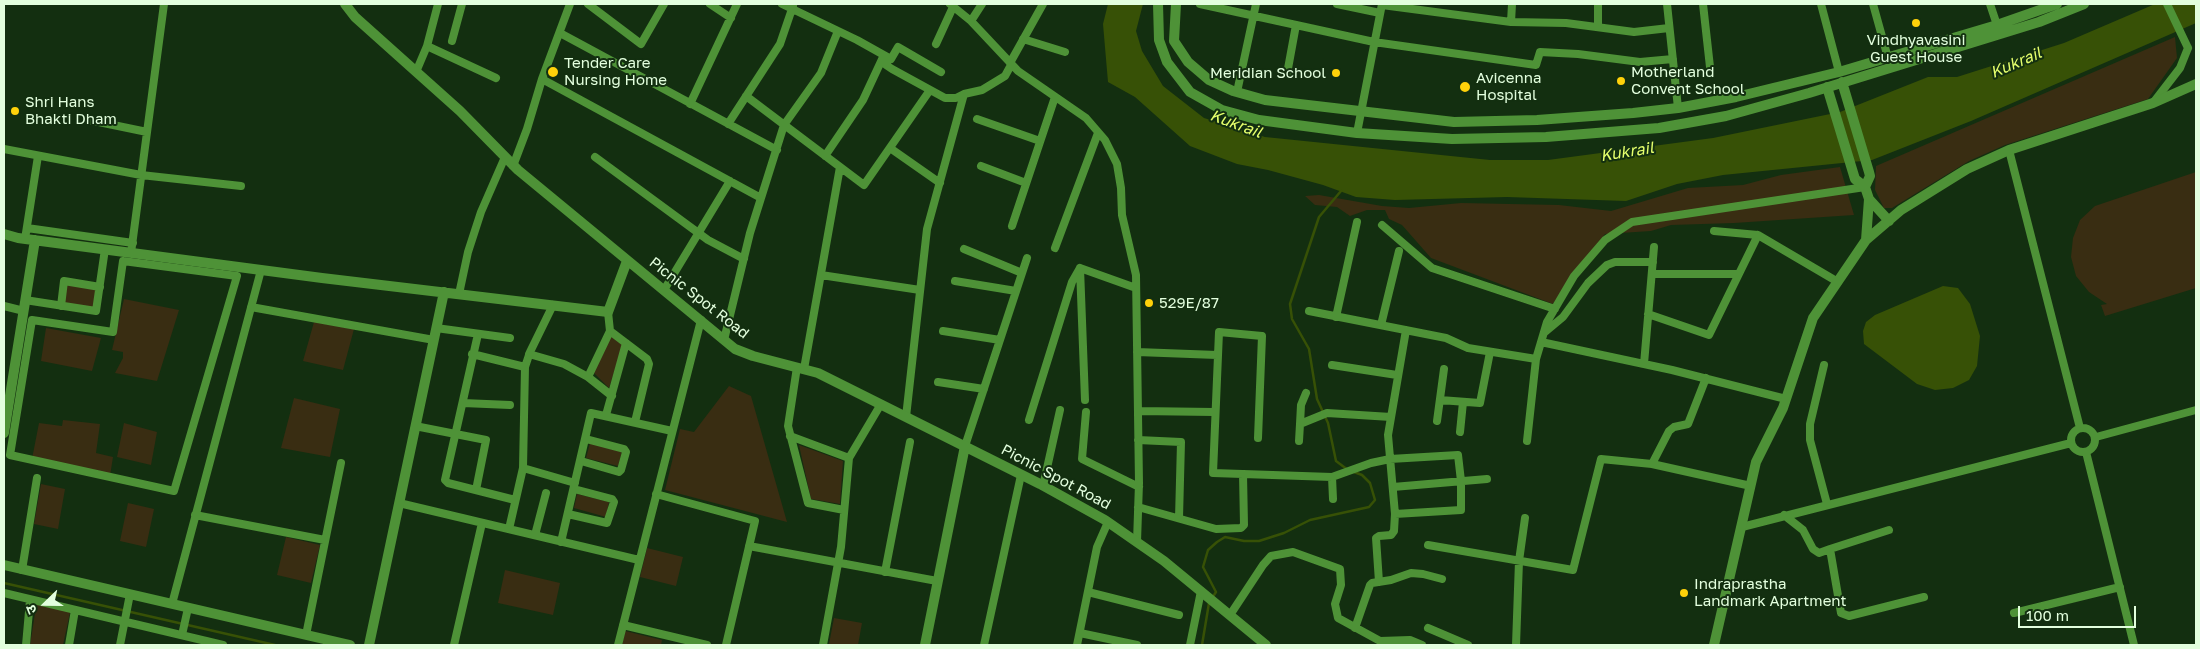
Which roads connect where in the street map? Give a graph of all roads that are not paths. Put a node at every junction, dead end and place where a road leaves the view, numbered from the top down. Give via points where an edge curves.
1 (164, 4) edge
2 (345, 4) edge
3 (438, 4) edge
4 (462, 4) edge
5 (570, 4) edge
6 (588, 4) edge
7 (664, 4) edge
8 (710, 4) edge
9 (736, 4) edge
10 (782, 4) edge
11 (982, 4) edge
12 (1044, 4) edge
13 (1158, 4) edge
14 (1176, 4) edge
15 (1200, 4) edge
16 (1256, 4) edge
17 (1337, 4) edge
18 (1512, 4) edge
19 (1598, 4) edge
20 (1667, 4) edge
21 (1703, 4) edge
22 (1820, 4) edge
23 (1873, 4) edge
24 (1990, 4) edge
25 (2057, 4) edge
26 (2084, 4) edge
27 (2167, 4) edge
28 (952, 5) edge
29 (792, 6) edge
30 (1381, 7) edge
31 (1253, 16) junction
32 (731, 18) junction
33 (971, 21) junction
34 (1511, 22) junction
35 (1296, 25) junction
36 (1997, 25) junction
37 (1598, 27) junction
38 (1669, 28) junction
39 (838, 31) junction
40 (560, 33) junction
41 (1023, 39) junction
42 (452, 41) dead end
43 (1374, 42) junction
44 (936, 44) dead end
45 (427, 46) junction
46 (2188, 48) junction
47 (1065, 52) dead end
48 (2196, 52) edge
49 (886, 56) junction
50 (1888, 58) junction
51 (1673, 59) junction
52 (1010, 64) junction
53 (1710, 66) dead end
54 (416, 72) junction
55 (942, 72) dead end
56 (1287, 74) dead end
57 (496, 78) dead end
58 (542, 79) junction
59 (1806, 80) junction
60 (1842, 82) junction
61 (2196, 84) edge
62 (930, 90) junction
63 (1828, 91) junction
64 (1237, 92) junction
65 (964, 94) junction
66 (1809, 94) junction
67 (746, 96) junction
68 (1055, 97) junction
69 (2153, 103) junction
70 (690, 104) junction
71 (1678, 108) junction
72 (1360, 112) junction
73 (977, 119) dead end
74 (89, 120) dead end
75 (728, 124) junction
76 (784, 125) junction
77 (147, 132) junction
78 (1098, 133) junction
79 (1357, 133) junction
80 (1040, 141) junction
81 (890, 148) junction
82 (4, 149) edge
83 (777, 150) junction
84 (2009, 150) junction
85 (38, 156) junction
86 (825, 156) junction
87 (505, 157) junction
88 (595, 157) dead end
89 (513, 166) junction
90 (982, 166) dead end
91 (840, 167) junction
92 (141, 175) junction
93 (730, 181) junction
94 (940, 183) junction
95 (1026, 183) junction
96 (241, 186) dead end
97 (1865, 187) junction
98 (761, 198) junction
99 (1869, 199) junction
100 (1889, 221) junction
101 (1357, 222) dead end
102 (1382, 224) dead end
103 (1012, 226) dead end
104 (27, 228) junction
105 (1714, 231) dead end
106 (698, 233) junction
107 (4, 234) edge
108 (1758, 235) junction
109 (30, 239) junction
110 (1866, 240) junction
111 (132, 248) junction
112 (1055, 248) dead end
113 (1654, 248) dead end
114 (105, 249) junction
115 (964, 249) dead end
116 (1399, 251) dead end
117 (1028, 258) dead end
118 (744, 259) junction
119 (627, 261) junction
120 (1653, 262) junction
121 (1080, 268) junction
122 (261, 270) junction
123 (1022, 273) junction
124 (1652, 274) junction
125 (1738, 274) junction
126 (821, 275) junction
127 (955, 281) dead end
128 (1838, 282) junction
129 (100, 287) junction
130 (1136, 288) junction
131 (664, 290) junction
132 (920, 290) junction
133 (1016, 291) junction
134 (444, 292) junction
135 (459, 294) junction
136 (24, 305) junction
137 (553, 305) junction
138 (4, 306) edge
139 (61, 306) junction
140 (251, 307) junction
141 (1555, 309) junction
142 (1309, 311) dead end
143 (608, 312) junction
144 (1648, 314) junction
145 (1336, 317) junction
146 (701, 320) junction
147 (1381, 325) junction
148 (436, 328) junction
149 (1406, 330) junction
150 (610, 331) junction
151 (943, 331) dead end
152 (1545, 332) junction
153 (478, 334) junction
154 (510, 338) dead end
155 (434, 340) junction
156 (724, 340) junction
157 (1000, 340) junction
158 (1541, 342) junction
159 (626, 343) junction
160 (1137, 352) junction
161 (1490, 352) junction
162 (472, 354) junction
163 (529, 354) junction
164 (1217, 355) junction
165 (1536, 359) junction
166 (1332, 364) dead end
167 (1644, 364) junction
168 (1824, 365) dead end
169 (525, 367) junction
170 (801, 368) junction
171 (1444, 369) dead end
172 (1398, 376) junction
173 (588, 377) junction
174 (1706, 378) junction
175 (938, 382) dead end
176 (984, 389) junction
177 (1306, 393) dead end
178 (612, 396) junction
179 (1786, 399) junction
180 (1085, 400) dead end
181 (1440, 400) junction
182 (463, 402) junction
183 (1463, 402) junction
184 (881, 404) junction
185 (510, 405) dead end
186 (1060, 410) dead end
187 (2196, 410) edge
188 (1138, 411) junction
189 (1086, 412) dead end
190 (1214, 412) junction
191 (606, 415) junction
192 (906, 417) junction
193 (1391, 417) junction
194 (1029, 420) dead end
195 (1437, 421) dead end
196 (635, 422) junction
197 (1300, 424) junction
198 (416, 426) junction
199 (2080, 428) junction
200 (672, 431) junction
201 (1460, 432) dead end
202 (4, 433) edge
203 (455, 434) junction
204 (790, 436) junction
205 (2096, 437) junction
206 (586, 438) junction
207 (1258, 438) dead end
208 (1138, 440) junction
209 (1527, 440) dead end
210 (1299, 441) dead end
211 (910, 442) dead end
212 (2071, 443) junction
213 (965, 446) junction
214 (2086, 452) junction
215 (10, 455) joint
216 (849, 458) junction
217 (1390, 459) junction
218 (581, 462) junction
219 (341, 463) dead end
220 (1652, 464) junction
221 (523, 468) junction
222 (1243, 474) junction
223 (1022, 475) junction
224 (1332, 477) junction
225 (37, 478) dead end
226 (1487, 479) dead end
227 (1461, 481) junction
228 (575, 486) junction
229 (1043, 486) junction
230 (1751, 486) junction
231 (1139, 487) junction
232 (1393, 487) junction
233 (476, 490) junction
234 (546, 493) dead end
235 (656, 494) junction
236 (1333, 499) dead end
237 (516, 500) junction
238 (399, 503) junction
239 (1827, 504) junction
240 (1138, 507) junction
241 (844, 510) junction
242 (568, 514) junction
243 (1395, 514) junction
244 (1784, 515) junction
245 (195, 516) junction
246 (1179, 518) junction
247 (1525, 518) dead end
248 (1108, 522) junction
249 (482, 523) junction
250 (1742, 527) junction
251 (509, 529) junction
252 (1889, 530) dead end
253 (535, 536) junction
254 (325, 540) junction
255 (561, 542) junction
256 (1137, 542) junction
257 (1428, 545) dead end
258 (749, 546) junction
259 (1830, 549) junction
260 (640, 560) junction
261 (1519, 561) junction
262 (838, 563) junction
263 (4, 565) edge
264 (22, 570) junction
265 (885, 572) junction
266 (1442, 579) dead end
267 (937, 582) junction
268 (1379, 582) junction
269 (2120, 587) junction
270 (1088, 592) junction
271 (4, 593) edge
272 (1204, 593) junction
273 (130, 594) junction
274 (1924, 597) dead end
275 (30, 600) junction
276 (172, 604) junction
277 (188, 608) junction
278 (75, 610) junction
279 (2014, 613) dead end
280 (126, 615) junction
281 (1179, 615) dead end
282 (1230, 615) junction
283 (623, 625) junction
284 (183, 628) junction
285 (1355, 628) junction
286 (1428, 628) dead end
287 (1080, 633) junction
288 (306, 635) junction
289 (1381, 643) edge
290 (26, 645) edge
291 (69, 645) edge
292 (120, 645) edge
293 (223, 645) edge
294 (350, 645) edge
295 (369, 645) edge
296 (454, 645) edge
297 (618, 645) edge
298 (706, 645) edge
299 (726, 645) edge
300 (823, 645) edge
301 (925, 645) edge
302 (984, 645) edge
303 (1077, 645) edge
304 (1137, 645) edge
305 (1190, 645) edge
306 (1266, 645) edge
307 (1422, 645) edge
308 (1468, 645) edge
309 (1516, 645) edge
310 (1714, 645) edge
311 (2134, 645) edge

1 - 77 street
2 - 54 street, Picnic Spot Road
3 - 45 street
4 - 42 street
5 - 40 street
6 - 7 street via 641,44
8 - 32 street
9 - 32 street
10 - 29 street
11 - 33 street
12 - 41 street
13 - 79 street via 1161,47 1167,62 1190,92 1222,110 1259,120
14 - 64 street via 1174,41 1188,62 1208,80
15 - 31 street
16 - 31 street
17 - 30 street
18 - 34 street
19 - 37 street
20 - 38 street
21 - 53 street
22 - 60 street
23 - 50 street
24 - 36 street
25 - 36 street
26 - 60 street via 2039,22
27 - 46 street
28 - 33 street
28 - 44 street
29 - 39 street
29 - 67 street via 780,44
30 - 34 street
30 - 43 street
31 - 35 street
31 - 64 street
32 - 70 street
33 - 52 street
34 - 37 street via 1566,22
35 - 43 street
35 - 56 street
36 - 50 street
37 - 38 street via 1634,32
38 - 51 street
39 - 49 street
39 - 76 street via 821,73
40 - 58 street
40 - 70 street
41 - 47 street
41 - 52 street
43 - 51 street via 1536,65 1540,52 1640,62
43 - 72 street
45 - 54 street
45 - 57 street
46 - 48 street
46 - 69 street via 2180,68
49 - 55 street via 891,59 898,47
49 - 62 street via 886,65
49 - 86 street via 863,100
50 - 60 street
51 - 71 street
52 - 65 street via 1004,76 982,90
52 - 68 street
54 - 87 street, Picnic Spot Road
58 - 89 street
58 - 93 street
59 - 60 street
59 - 66 street
59 - 71 street
60 - 63 street
60 - 97 street via 1870,176
61 - 69 street
62 - 65 street via 945,98
62 - 81 street
63 - 66 street
63 - 97 street via 1853,174
64 - 72 street via 1265,100
65 - 94 street
66 - 79 street via 1726,116 1659,128 1546,137 1461,139
67 - 75 street
67 - 76 street
68 - 78 street via 1086,118
68 - 80 street
69 - 84 street
70 - 75 street
71 - 72 street via 1537,120 1454,122
72 - 79 street
73 - 80 street
74 - 77 street
75 - 83 street
76 - 83 street
76 - 86 street
77 - 92 street
78 - 112 street
78 - 130 street via 1117,164 1122,215 1133,255
80 - 95 street
81 - 91 street via 864,185
81 - 94 street
82 - 85 street
83 - 98 street
84 - 100 street via 1967,169
84 - 199 street
85 - 92 street
85 - 104 street
86 - 91 street
87 - 89 street, Picnic Spot Road
87 - 135 street via 481,212
88 - 106 street
89 - 119 street, Picnic Spot Road
90 - 95 street
91 - 126 street
92 - 96 street
92 - 111 street
93 - 98 street
93 - 106 street
94 - 132 street via 927,229
95 - 103 street
97 - 99 street
97 - 141 street via 1632,222 1605,240 1574,276
98 - 118 street
99 - 100 street
99 - 110 street
100 - 110 street
101 - 145 street
102 - 141 street via 1432,268
104 - 109 street
104 - 111 street
105 - 108 street
106 - 118 street
106 - 131 street
107 - 109 street
108 - 125 street
108 - 128 street
109 - 114 street
109 - 136 street
110 - 128 street
111 - 114 street
111 - 122 street
113 - 120 street
114 - 129 street
115 - 123 street
116 - 147 street
117 - 123 street
118 - 156 street
119 - 131 street, Picnic Spot Road
119 - 143 street
120 - 124 street
120 - 152 street via 1607,265 1588,283 1563,317
121 - 130 street
121 - 180 street
121 - 194 street via 1072,282
122 - 134 street
122 - 140 street
123 - 133 street
124 - 125 street
124 - 144 street
125 - 144 street via 1709,335
126 - 132 street
126 - 170 street
127 - 133 street
128 - 179 street via 1813,318
129 - 139 street via 96,311
129 - 139 street via 64,281
130 - 160 street
131 - 146 street, Picnic Spot Road
132 - 192 street
133 - 157 street
134 - 135 street
134 - 148 street
135 - 137 street
136 - 138 street
136 - 139 street
136 - 202 street
137 - 143 street
137 - 163 street
140 - 155 street
140 - 245 street
141 - 152 street
142 - 145 street
143 - 150 street
144 - 167 street
145 - 147 street
146 - 156 street, Picnic Spot Road
146 - 200 street
147 - 149 street
148 - 153 street
148 - 155 street
149 - 161 street
149 - 172 street
150 - 159 street
150 - 173 street
151 - 157 street
152 - 158 street
153 - 154 street
153 - 162 street
155 - 198 street
156 - 170 street, Picnic Spot Road via 735,349 753,356
157 - 176 street
158 - 165 street
158 - 167 street
159 - 178 street
159 - 196 street via 649,364
160 - 164 street
160 - 188 street
161 - 165 street
161 - 183 street via 1480,403
162 - 169 street
162 - 182 street
163 - 169 street
163 - 173 street via 564,364
164 - 190 street
164 - 207 street via 1219,332 1262,336
165 - 209 street
166 - 172 street
167 - 174 street
168 - 239 street via 1810,424 1810,440
169 - 221 street
170 - 184 street, Picnic Spot Road
170 - 204 street via 788,426
171 - 181 street
172 - 193 street
173 - 178 street
174 - 179 street
174 - 220 street via 1688,424 1669,431
175 - 176 street
176 - 213 street
177 - 197 street via 1301,405
178 - 191 street
179 - 230 street via 1756,462
181 - 183 street
181 - 195 street
182 - 185 street
182 - 203 street
183 - 201 street
184 - 192 street, Picnic Spot Road
184 - 216 street
186 - 229 street
187 - 205 street
188 - 190 street
188 - 208 street
189 - 231 street via 1082,459
190 - 222 street via 1212,471 1214,474
191 - 196 street
191 - 206 street via 591,413
192 - 213 street, Picnic Spot Road
193 - 197 street via 1327,412
193 - 217 street via 1388,435
196 - 200 street
197 - 210 street
198 - 203 street
198 - 238 street
199 - 205 street via 2090,429
199 - 212 street via 2073,433
200 - 235 street
203 - 233 street via 445,480
203 - 233 street via 486,440
204 - 216 street
204 - 241 street via 808,503
205 - 214 street via 2094,447
206 - 218 street
206 - 218 street via 626,452 619,472
208 - 231 street
208 - 246 street via 1181,442
211 - 265 street
212 - 214 street via 2077,450
212 - 239 street
213 - 223 street, Picnic Spot Road
213 - 267 street
214 - 269 street
215 - 215 street via 32,320 113,332 123,261 237,276 174,491
216 - 241 street
217 - 224 street
217 - 227 street via 1458,455
217 - 232 street
218 - 228 street
219 - 254 street
220 - 230 street
220 - 261 street via 1601,459 1573,570
221 - 228 street
221 - 237 street
222 - 224 street
222 - 246 street via 1242,528 1216,529
223 - 229 street, Picnic Spot Road
223 - 302 street
224 - 236 street
225 - 264 street
226 - 227 street
227 - 232 street
227 - 243 street via 1462,508 1458,512
228 - 242 street
228 - 242 street via 614,502 606,523
229 - 248 street, Picnic Spot Road
230 - 250 street
231 - 240 street
232 - 243 street
233 - 237 street
234 - 253 street
235 - 258 street via 755,521
235 - 260 street
237 - 251 street
238 - 249 street
238 - 295 street
239 - 244 street
240 - 246 street
240 - 256 street
241 - 262 street
242 - 255 street
243 - 268 street via 1393,533 1376,538
244 - 250 street
244 - 259 street via 1803,530 1813,549 1819,553
245 - 254 street
245 - 276 street
247 - 261 street
248 - 256 street, Picnic Spot Road
248 - 270 street via 1098,547
249 - 251 street
249 - 296 street
250 - 310 street
251 - 253 street
252 - 259 street
253 - 255 street
254 - 288 street
255 - 260 street
256 - 272 street, Picnic Spot Road
257 - 261 street
258 - 262 street
258 - 299 street
259 - 274 street via 1841,613 1849,616
260 - 283 street
261 - 309 street
262 - 265 street
262 - 300 street
263 - 264 street
264 - 273 street
265 - 267 street
266 - 268 street via 1411,573
267 - 301 street
268 - 285 street via 1370,585
269 - 279 street
269 - 311 street
270 - 281 street
270 - 287 street
271 - 275 street
272 - 282 street, Picnic Spot Road
272 - 305 street
273 - 276 street
273 - 280 street
275 - 278 street
275 - 290 street
276 - 277 street
277 - 284 street
277 - 288 street
278 - 280 street
278 - 291 street
280 - 284 street
280 - 292 street
282 - 285 street via 1271,556 1293,552 1340,569 1336,612 1338,618
282 - 306 street, Picnic Spot Road
283 - 297 street
283 - 298 street
284 - 293 street
285 - 289 street
286 - 308 street
287 - 303 street
287 - 304 street
288 - 294 street
289 - 307 street via 1410,640

